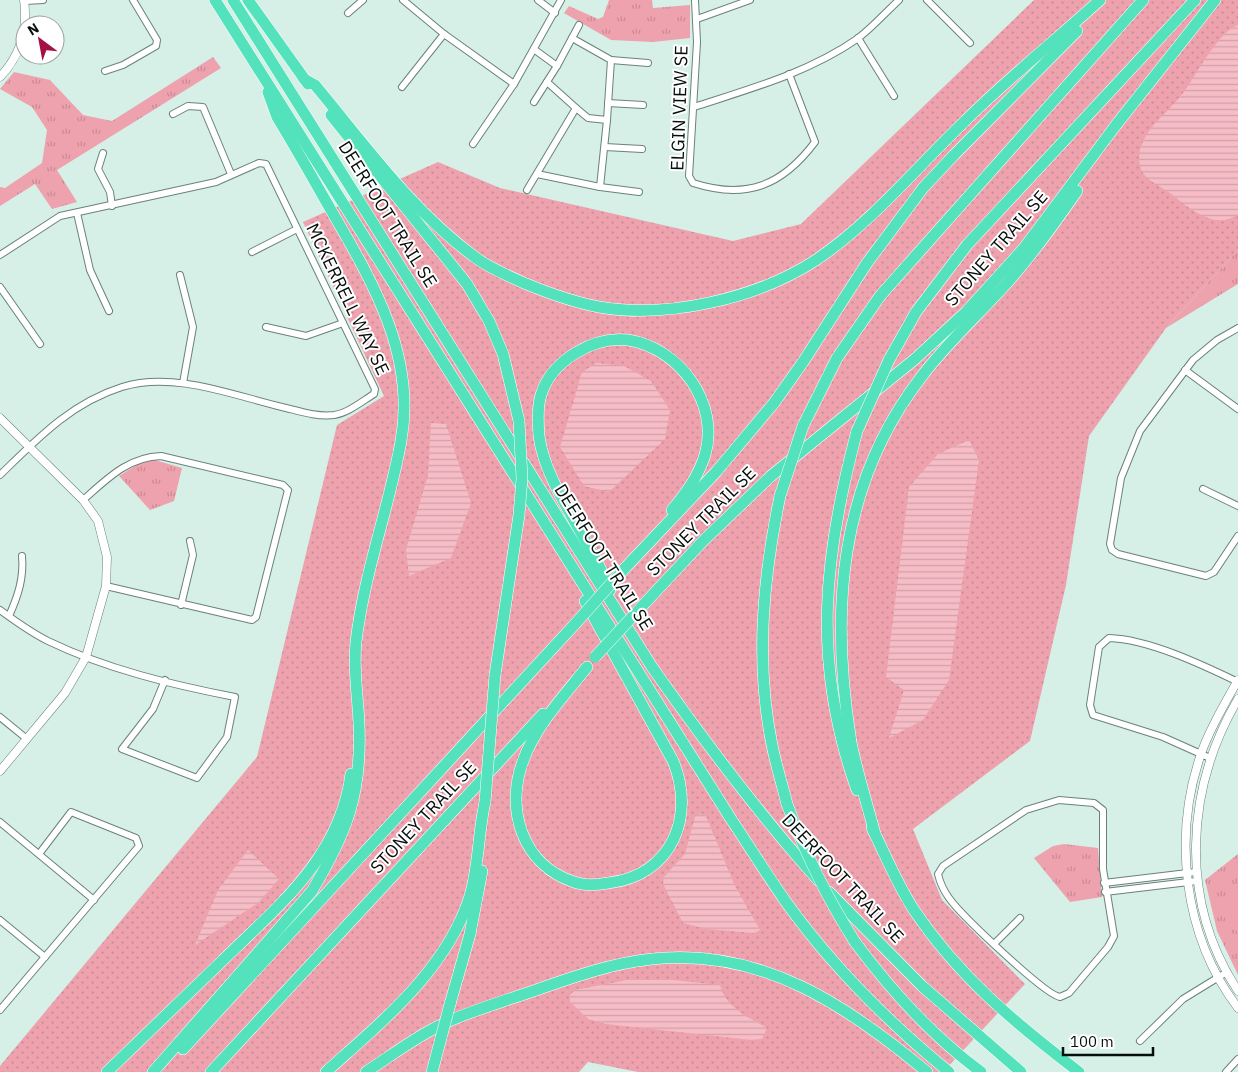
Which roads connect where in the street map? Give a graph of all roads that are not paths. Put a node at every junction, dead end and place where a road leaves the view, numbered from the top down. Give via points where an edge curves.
1 (43, 0) edge
2 (132, 0) edge
3 (215, 0) edge
4 (232, 0) edge
5 (248, 0) edge
6 (363, 0) edge
7 (403, 0) edge
8 (538, 0) edge
9 (561, 0) edge
10 (695, 0) edge
11 (750, 0) edge
12 (899, 0) edge
13 (927, 0) edge
14 (1100, 0) edge
15 (1108, 0) edge
16 (1143, 0) edge
17 (1195, 0) edge
18 (1215, 0) edge
19 (24, 1) edge
20 (348, 13) dead end
21 (555, 13) junction
22 (697, 19) junction
23 (579, 25) dead end
24 (444, 34) junction
25 (572, 38) junction
26 (858, 38) junction
27 (970, 43) dead end
28 (535, 50) junction
29 (611, 60) junction
30 (648, 62) dead end
31 (557, 66) junction
32 (105, 71) dead end
33 (790, 74) junction
34 (0, 77) edge
35 (264, 78) junction
36 (304, 79) junction
37 (547, 82) junction
38 (514, 84) junction
39 (402, 87) dead end
40 (894, 96) dead end
41 (534, 102) dead end
42 (608, 103) junction
43 (1134, 104) junction
44 (643, 105) dead end
45 (694, 107) junction
46 (576, 108) junction
47 (173, 114) dead end
48 (607, 120) junction
49 (473, 144) dead end
50 (605, 147) junction
51 (642, 149) dead end
52 (103, 154) dead end
53 (231, 174) junction
54 (537, 174) junction
55 (600, 187) junction
56 (527, 190) dead end
57 (639, 192) dead end
58 (112, 206) junction
59 (77, 213) junction
60 (297, 229) junction
61 (252, 252) dead end
62 (0, 254) edge
63 (180, 275) dead end
64 (0, 287) edge
65 (108, 311) dead end
66 (343, 323) junction
67 (266, 327) dead end
68 (1238, 328) edge
69 (40, 344) dead end
70 (1185, 370) junction
71 (183, 383) junction
72 (1238, 409) edge
73 (0, 418) edge
74 (28, 448) junction
75 (0, 474) edge
76 (1203, 489) dead end
77 (83, 500) junction
78 (1238, 506) edge
79 (1238, 536) edge
80 (190, 542) dead end
81 (564, 554) junction
82 (22, 556) dead end
83 (626, 567) junction
84 (106, 586) junction
85 (181, 605) junction
86 (0, 610) edge
87 (619, 613) junction
88 (9, 616) junction
89 (86, 657) junction
90 (587, 667) junction
91 (165, 680) junction
92 (1238, 681) edge
93 (357, 698) junction
94 (1238, 699) edge
95 (0, 718) edge
96 (27, 739) junction
97 (1201, 753) junction
98 (1210, 758) junction
99 (0, 771) edge
100 (485, 802) junction
101 (0, 822) edge
102 (875, 834) junction
103 (38, 854) junction
104 (1196, 872) junction
105 (1187, 874) junction
106 (1197, 881) junction
107 (1188, 882) junction
108 (1104, 883) junction
109 (1105, 892) junction
110 (94, 900) junction
111 (1020, 918) dead end
112 (0, 920) edge
113 (995, 944) junction
114 (45, 958) junction
115 (1227, 972) junction
116 (1218, 976) junction
117 (1238, 991) edge
118 (1238, 1008) edge
119 (0, 1010) edge
120 (1140, 1042) dead end
121 (1238, 1059) edge
122 (107, 1072) edge
123 (153, 1072) edge
124 (162, 1072) edge
125 (211, 1072) edge
126 (326, 1072) edge
127 (366, 1072) edge
128 (432, 1072) edge
129 (927, 1072) edge
130 (950, 1072) edge
131 (982, 1072) edge
132 (1021, 1072) edge
133 (1079, 1072) edge
134 (1226, 1072) edge

1 - 19 street
2 - 32 street via 157,40 156,46 123,65
3 - 35 highway, DEERFOOT TRAIL SE
4 - 87 highway, DEERFOOT TRAIL SE
5 - 36 highway
6 - 20 street
7 - 24 street
8 - 21 street
9 - 21 street
10 - 22 street, ELGIN VIEW SE
11 - 22 street
12 - 26 street
13 - 27 street
14 - 36 highway via 965,120 844,239 816,259 764,287 732,298 679,307 602,308 573,302 510,277 478,259 443,232 413,202 315,85
15 - 83 highway, STONEY TRAIL SE via 923,188 867,263 774,403 716,472
16 - 131 highway, bridge via 880,296 837,358 803,426 780,496 767,571 762,656 772,745 788,804 811,864 855,942 906,1007 936,1036
17 - 102 highway, bridge via 968,245 916,312 889,360 857,431 831,547 827,595 828,667 845,757
18 - 43 highway, STONEY TRAIL SE
19 - 34 street via 25,24 20,44
21 - 28 street
22 - 45 street, ELGIN VIEW SE
23 - 25 street
24 - 38 street
24 - 39 street
25 - 29 street
25 - 31 street
26 - 33 street via 826,58
26 - 40 street
28 - 31 street
28 - 38 street
29 - 30 street
29 - 42 street
31 - 37 street
33 - 45 street
33 - 45 street, ELGIN VIEW SE via 815,142 805,155 775,180 754,189 726,191 693,183 689,176
35 - 81 highway, DEERFOOT TRAIL SE
35 - 93 highway via 275,113 366,270 385,310 403,385 401,440 358,628
36 - 100 highway, bridge via 466,284 489,321 511,379 519,422 522,478 495,675
37 - 41 street
37 - 46 street
38 - 49 street
42 - 44 street
42 - 48 street
43 - 90 highway, STONEY TRAIL SE, bridge via 1024,248 966,312 758,487 703,541
43 - 102 highway via 1041,241 911,391 894,417 862,488 846,553 840,637 852,744
46 - 48 street via 588,118
46 - 54 street
47 - 53 street via 188,106 203,107
48 - 50 street
50 - 51 street
50 - 55 street
52 - 58 street via 98,169 110,192
53 - 58 street, MCKERRELL WAY SE via 216,182
53 - 60 street, MCKERRELL WAY SE via 259,163 266,164
54 - 55 street
54 - 56 street
55 - 57 street
58 - 59 street, MCKERRELL WAY SE
59 - 62 street, MCKERRELL WAY SE via 49,222
59 - 65 street via 90,270
60 - 61 street
60 - 66 street, MCKERRELL WAY SE
63 - 71 street via 193,327
64 - 69 street
66 - 67 street via 306,336
66 - 71 street, MCKERRELL WAY SE via 375,389 374,394 344,412 318,416
68 - 70 street via 1209,346
70 - 72 street
70 - 79 street via 1144,424 1131,448 1119,488 1111,547 1118,554 1206,576 1214,572
71 - 74 street, MCKERRELL WAY SE via 123,386 85,402 58,419
73 - 74 street
74 - 75 street, MCKERRELL WAY SE
74 - 77 street
76 - 78 street
77 - 84 street via 98,521 107,557
77 - 85 street via 128,463 148,457 161,456 283,484 288,490 256,618 252,620
80 - 85 street via 193,555
81 - 90 highway via 594,619 673,761 682,790 682,812 667,852 636,876 592,885 553,872 537,857 522,834 515,806 519,773 528,748 544,721
81 - 130 highway, DEERFOOT TRAIL SE via 786,902 843,972 892,1022
82 - 88 street via 21,586
83 - 87 highway via 694,480 705,454 707,423 697,391 679,365 656,350 628,340 615,340 587,347 555,370 541,395 538,425 541,447 551,475 605,576
83 - 124 highway, STONEY TRAIL SE, bridge
84 - 85 street
84 - 89 street
86 - 88 street
87 - 132 highway, DEERFOOT TRAIL SE via 698,732 801,861 868,934 922,986
88 - 89 street via 46,640
89 - 91 street
89 - 96 street via 65,693
90 - 125 highway, STONEY TRAIL SE
91 - 91 street via 153,709 122,748 197,778 227,737 235,697
92 - 97 street via 1218,714
92 - 97 street via 1184,658 1121,640 1109,638 1099,647 1090,705 1093,716 1163,737
93 - 122 highway via 346,800 318,861 278,907
93 - 123 highway via 360,749 356,794 332,857 312,891
94 - 98 street
95 - 96 street
96 - 99 street
97 - 98 street
97 - 105 street via 1186,824
98 - 104 street via 1196,817
100 - 126 highway via 474,877 454,935 412,989
100 - 128 highway, bridge via 486,833 479,896
101 - 103 street
102 - 133 highway via 898,884 941,947 971,982 1004,1014
103 - 110 street
103 - 110 street via 72,812 136,838 139,846
104 - 105 street
104 - 106 street
105 - 107 street
105 - 108 street
106 - 107 street
106 - 115 street via 1209,931
107 - 109 street
107 - 116 street via 1199,932
108 - 109 street
108 - 113 street via 1104,815 1100,805 1059,800 1026,810 939,870 939,880 950,898
109 - 113 street via 1114,936 1112,942 1064,996 1052,994
110 - 114 street
111 - 113 street
112 - 114 street
114 - 119 street
115 - 116 street
115 - 117 street
116 - 118 street
116 - 120 street via 1175,1006
121 - 134 street
127 - 129 highway via 445,1023 602,968 653,959 690,959 754,969 792,981 848,1011

